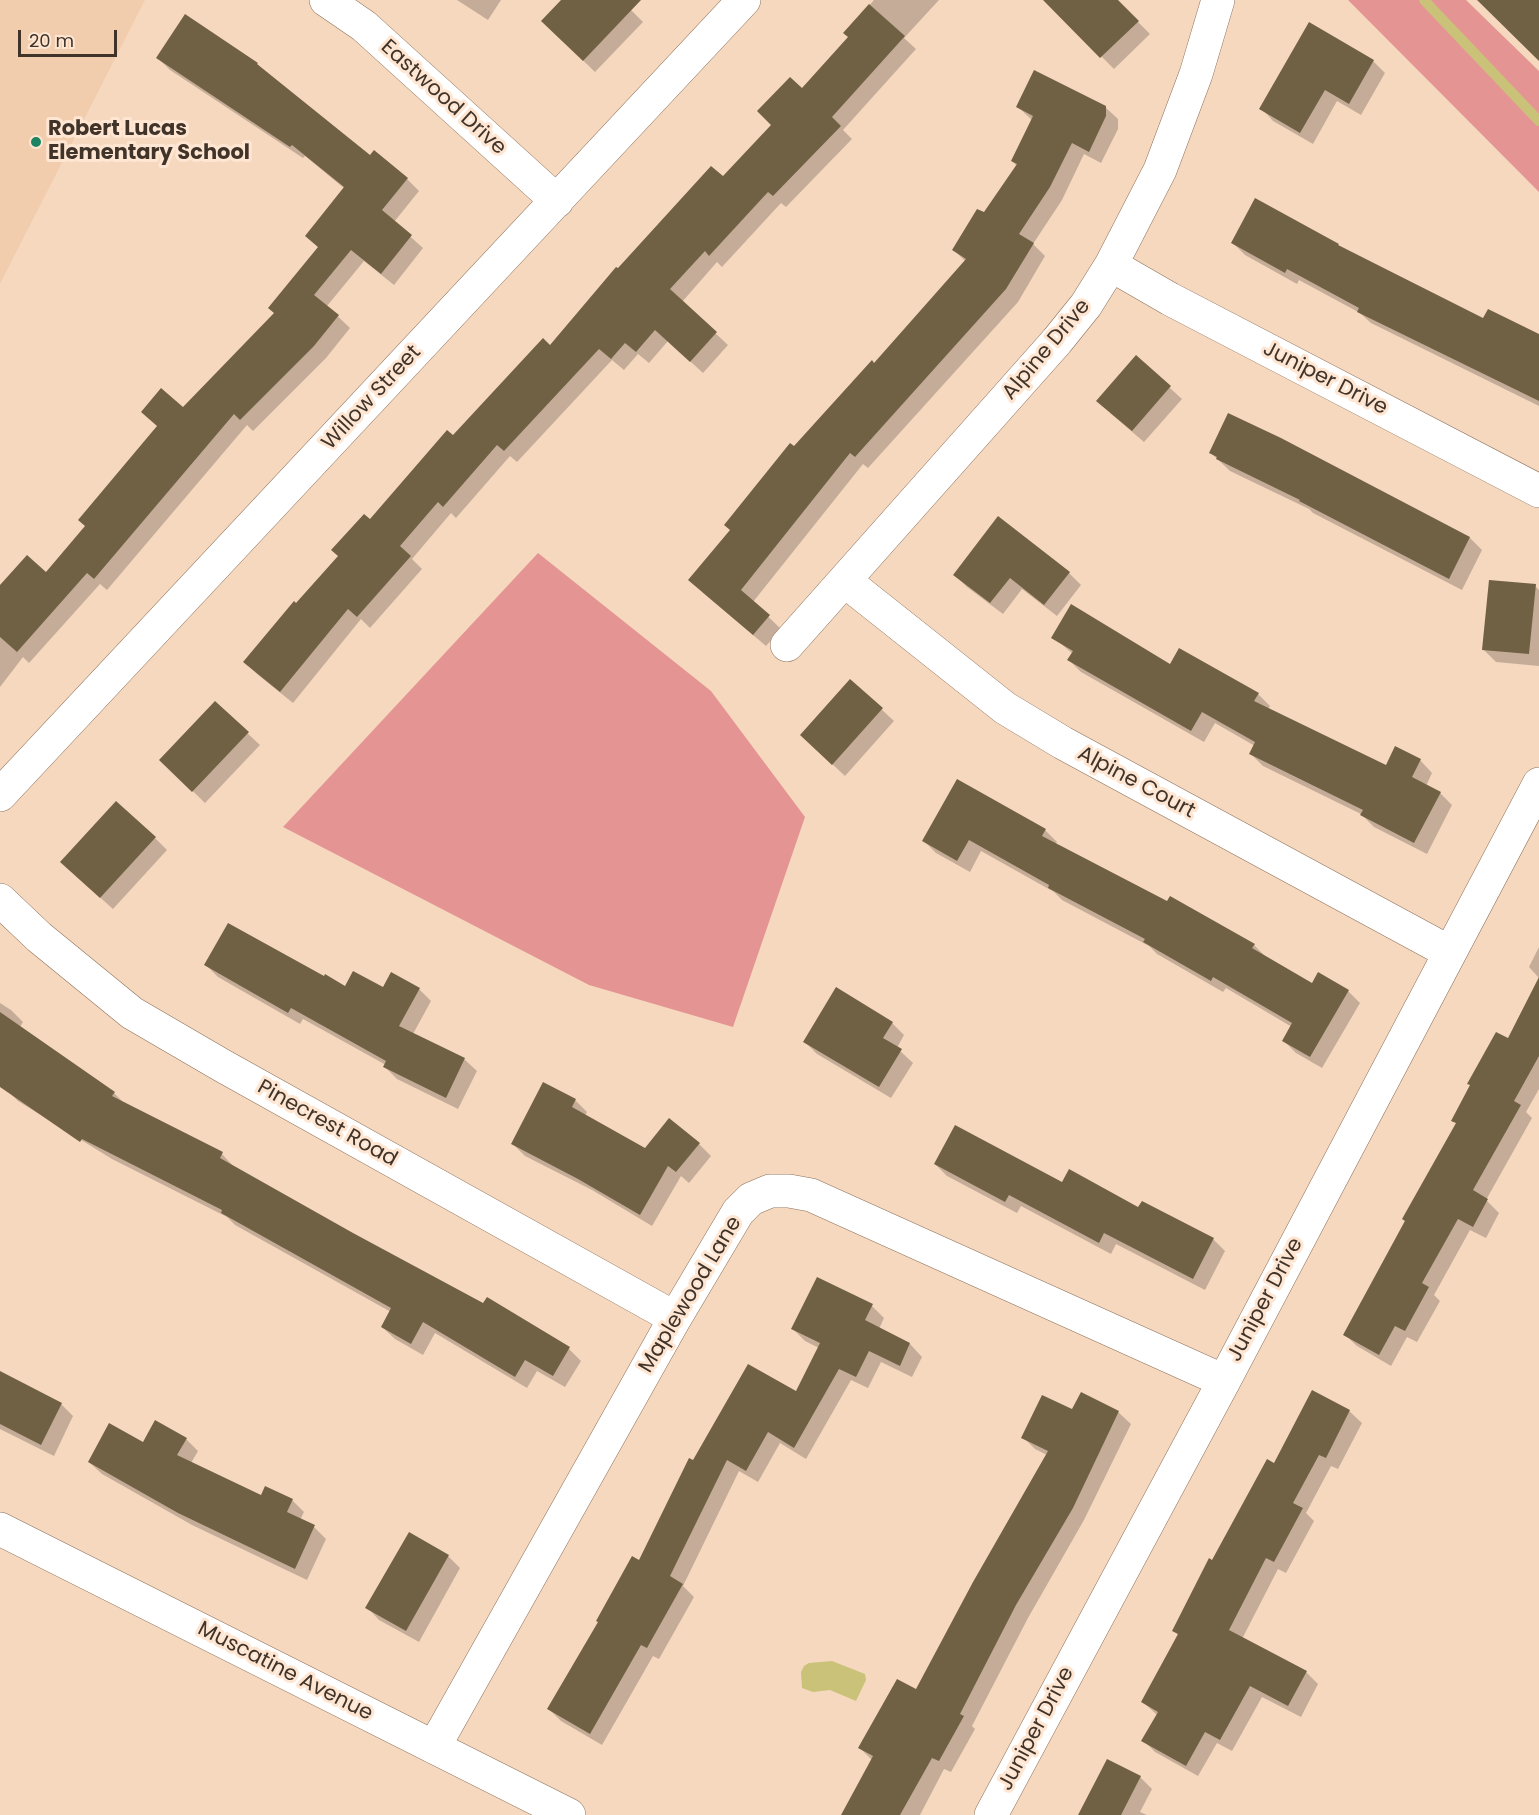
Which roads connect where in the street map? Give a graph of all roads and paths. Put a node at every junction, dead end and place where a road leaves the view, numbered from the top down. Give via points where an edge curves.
1 (326, 0) edge
2 (744, 0) edge
3 (1218, 0) edge
4 (556, 201) junction
5 (1111, 265) junction
6 (1539, 491) edge
7 (844, 581) junction
8 (787, 645) dead end
9 (1539, 784) edge
10 (0, 795) edge
11 (0, 900) edge
12 (1449, 952) junction
13 (675, 1318) junction
14 (1224, 1381) junction
15 (0, 1529) edge
16 (434, 1747) junction
17 (569, 1815) edge
18 (991, 1815) edge

1 - 4 street, Eastwood Drive via 364,26
2 - 4 street, Willow Street
3 - 5 street, Alpine Drive via 1196,74 1160,170
4 - 10 street, Willow Street
5 - 6 street, Juniper Drive
5 - 7 street, Alpine Drive via 1057,341
7 - 8 street, Alpine Drive
7 - 12 street, Alpine Court via 1005,708
9 - 12 street, Juniper Drive
11 - 13 street, Pinecrest Road via 132,1013
12 - 14 street, Juniper Drive
13 - 14 street, Maplewood Lane via 738,1212 770,1191 789,1191 835,1205
13 - 16 street, Maplewood Lane
14 - 18 street, Juniper Drive
15 - 16 street, Muscatine Avenue
16 - 17 street, Muscatine Avenue

